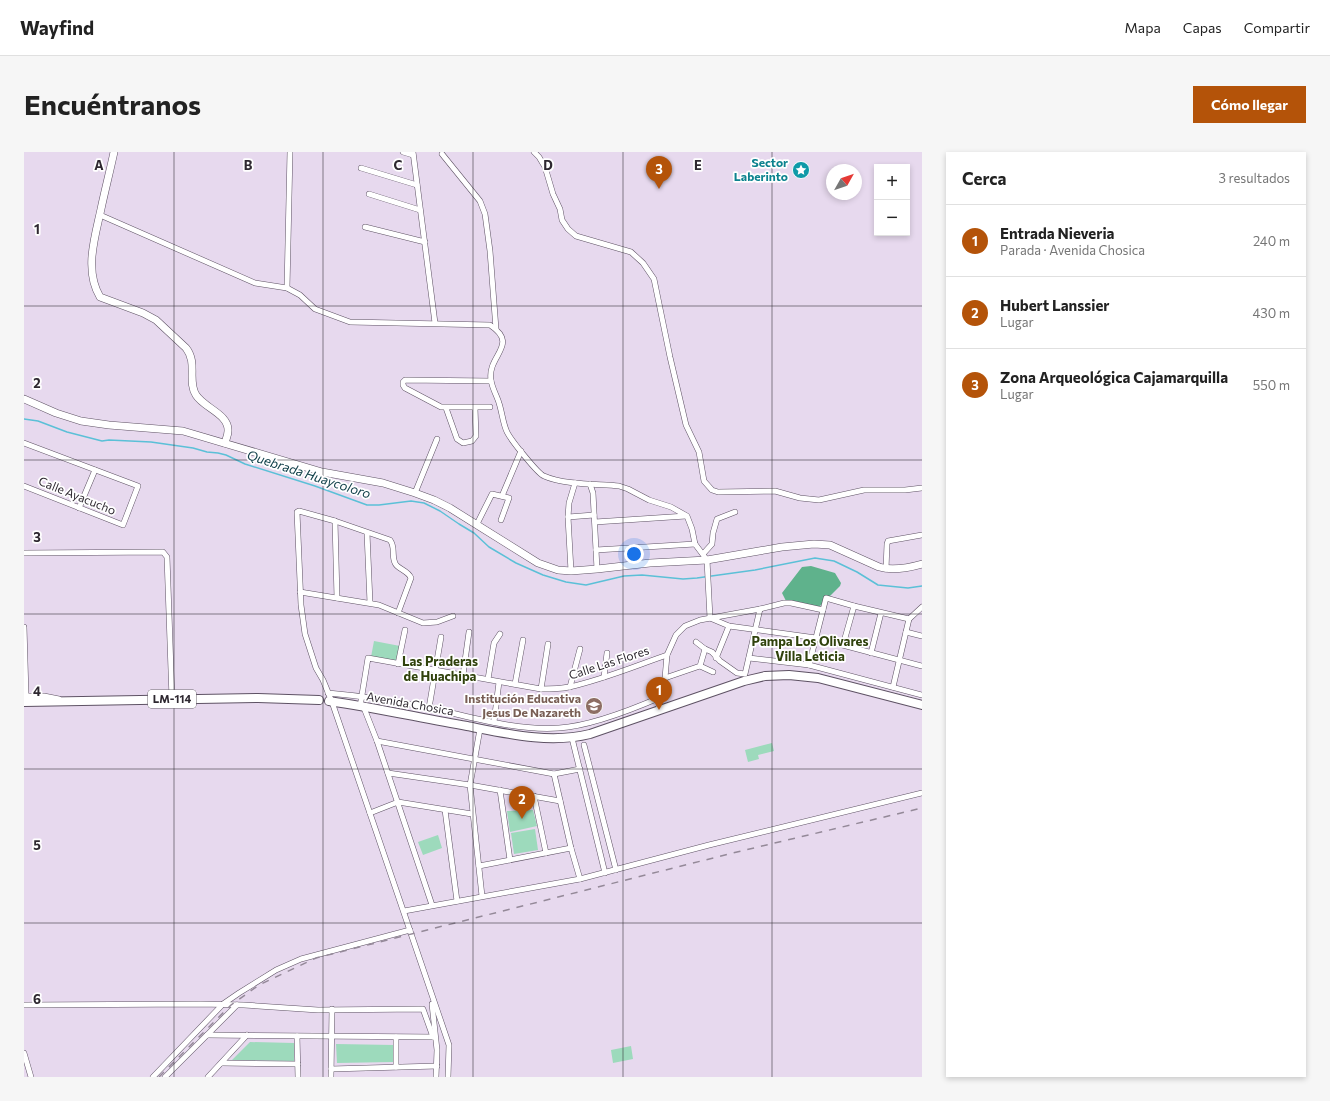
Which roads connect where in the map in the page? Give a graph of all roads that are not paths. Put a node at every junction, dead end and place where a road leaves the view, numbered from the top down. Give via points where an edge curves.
1 (114, 152) edge
2 (290, 152) edge
3 (403, 152) edge
4 (534, 152) edge
5 (413, 154) edge
6 (442, 154) dead end
7 (361, 168) dead end
8 (417, 185) junction
9 (369, 194) dead end
10 (420, 210) junction
11 (100, 215) junction
12 (365, 227) dead end
13 (425, 242) junction
14 (287, 288) junction
15 (435, 323) junction
16 (496, 329) junction
17 (491, 381) junction
18 (24, 399) edge
19 (490, 407) dead end
20 (446, 408) junction
21 (475, 408) junction
22 (437, 439) dead end
23 (225, 443) junction
24 (24, 444) edge
25 (521, 451) junction
26 (95, 470) junction
27 (575, 483) junction
28 (590, 484) junction
29 (24, 486) edge
30 (922, 488) edge
31 (415, 493) junction
32 (502, 496) junction
33 (78, 508) junction
34 (735, 512) dead end
35 (594, 515) junction
36 (687, 516) junction
37 (568, 517) junction
38 (501, 520) dead end
39 (335, 522) junction
40 (595, 522) junction
41 (477, 524) junction
42 (367, 533) junction
43 (922, 535) edge
44 (695, 544) junction
45 (596, 550) junction
46 (24, 553) edge
47 (705, 557) junction
48 (922, 564) edge
49 (886, 569) junction
50 (597, 570) junction
51 (571, 571) junction
52 (300, 592) junction
53 (337, 598) junction
54 (370, 604) junction
55 (854, 606) junction
56 (922, 607) edge
57 (760, 609) junction
58 (822, 610) junction
59 (398, 613) junction
60 (881, 613) junction
61 (453, 616) dead end
62 (710, 618) junction
63 (909, 619) junction
64 (729, 626) junction
65 (24, 627) edge
66 (405, 630) dead end
67 (755, 630) junction
68 (469, 632) dead end
69 (906, 632) junction
70 (500, 634) dead end
71 (922, 636) edge
72 (441, 637) dead end
73 (816, 638) junction
74 (523, 640) dead end
75 (696, 642) dead end
76 (548, 644) dead end
77 (843, 645) junction
78 (580, 649) dead end
79 (704, 649) junction
80 (871, 653) junction
81 (606, 654) dead end
82 (667, 655) junction
83 (716, 658) junction
84 (749, 658) junction
85 (900, 660) junction
86 (398, 664) junction
87 (809, 665) junction
88 (700, 666) junction
89 (922, 666) edge
90 (436, 671) junction
91 (713, 672) dead end
92 (463, 675) junction
93 (604, 677) junction
94 (665, 678) junction
95 (488, 679) junction
96 (499, 682) junction
97 (515, 684) junction
98 (570, 687) junction
99 (893, 687) junction
100 (541, 689) junction
101 (922, 695) edge
102 (362, 696) junction
103 (660, 697) junction
104 (25, 698) edge
105 (172, 699) junction
106 (330, 699) junction
107 (320, 700) joint
108 (922, 705) edge
109 (362, 707) junction
110 (429, 708) junction
111 (658, 711) junction
112 (494, 722) junction
113 (480, 728) junction
114 (572, 738) junction
115 (377, 741) junction
116 (584, 745) dead end
117 (474, 758) junction
118 (580, 769) junction
119 (388, 773) junction
120 (554, 774) junction
121 (470, 785) junction
122 (500, 790) junction
123 (922, 794) edge
124 (534, 796) junction
125 (560, 801) junction
126 (398, 802) junction
127 (445, 810) junction
128 (370, 813) junction
129 (472, 814) junction
130 (571, 848) junction
131 (546, 853) junction
132 (510, 860) junction
133 (479, 866) junction
134 (616, 870) junction
135 (605, 872) junction
136 (580, 879) junction
137 (482, 896) junction
138 (457, 901) junction
139 (432, 906) junction
140 (404, 911) junction
141 (410, 930) junction
142 (432, 996) junction
143 (223, 1004) junction
144 (24, 1005) edge
145 (237, 1005) junction
146 (332, 1009) junction
147 (207, 1035) junction
148 (247, 1035) junction
149 (297, 1036) junction
150 (331, 1036) junction
151 (396, 1036) junction
152 (434, 1037) junction
153 (24, 1052) edge
154 (222, 1063) junction
155 (298, 1064) junction
156 (437, 1066) junction
157 (396, 1067) junction
158 (331, 1068) junction
159 (31, 1077) edge
160 (153, 1077) edge
161 (165, 1077) edge
162 (208, 1077) edge
163 (298, 1077) edge
164 (331, 1077) edge
165 (436, 1077) edge
166 (448, 1077) edge

1 - 11 main road
2 - 14 street
3 - 5 street
4 - 30 street via 545,168 562,220 568,229 576,236 631,252 643,263 654,280 686,425 699,452 704,480 712,490 775,492 819,500 864,490
5 - 8 street
6 - 16 street via 480,201 485,214
7 - 8 street
8 - 10 street
9 - 10 street
10 - 13 street
11 - 14 street via 255,283
11 - 23 main road via 92,250 92,271 100,297 156,320 186,348 192,359 195,395 223,418 228,430
12 - 13 street
13 - 15 street
14 - 15 street via 300,295 315,309 350,322
15 - 16 street via 490,325
16 - 17 street via 502,339 502,348 494,361
17 - 20 street via 403,382 405,388
17 - 25 street via 507,432
18 - 23 main road via 81,421 173,429
19 - 21 street
20 - 21 street
20 - 21 street via 458,439 463,443 472,441 476,436
22 - 31 street
23 - 31 main road via 322,472 383,483
24 - 26 street
25 - 27 street via 542,476
25 - 32 street
26 - 33 street
26 - 33 street, Calle Ayacucho via 138,486 122,525
27 - 28 street
27 - 37 street
28 - 35 street
28 - 36 street via 619,486
29 - 33 street, Calle Ayacucho
31 - 41 main road via 439,502
32 - 38 street via 509,498
32 - 41 street via 492,494
34 - 47 street via 717,519 712,544
35 - 37 street
35 - 40 street
36 - 40 street
36 - 44 street
37 - 51 street
39 - 42 street
39 - 52 street via 297,512
39 - 53 street
40 - 45 street
41 - 51 main road via 538,563 558,570
42 - 54 street
42 - 59 street via 390,540 394,546 396,565 409,573 411,578
43 - 49 street via 888,541
44 - 45 street
44 - 47 street
45 - 50 street
46 - 105 street via 163,552 167,557
47 - 49 main road via 822,544
47 - 50 main road
47 - 62 street
48 - 49 main road
50 - 51 main road
52 - 53 street
52 - 106 street via 305,634
53 - 54 street
54 - 59 street
55 - 58 street via 826,598
55 - 60 street
55 - 77 street
56 - 63 street
57 - 58 street via 791,603
57 - 62 street
57 - 67 street
58 - 73 street
59 - 61 street via 423,623 437,622
60 - 63 street
60 - 80 street
62 - 64 street
62 - 82 street via 686,626 676,635
63 - 69 street
64 - 67 street
64 - 83 street
65 - 104 street
66 - 86 street
67 - 73 street
67 - 84 street
68 - 92 street
69 - 71 street
69 - 85 street
70 - 95 street via 494,643
72 - 90 street
73 - 77 street
73 - 87 street
74 - 97 street
75 - 79 street
76 - 100 street
77 - 80 street
78 - 98 street
79 - 83 street via 712,652
79 - 88 street
80 - 85 street
81 - 93 street
82 - 93 street, Calle Las Flores
82 - 94 street
83 - 84 street via 737,673 745,674
84 - 87 street
85 - 89 street
85 - 99 street
86 - 90 street, Calle Las Flores
86 - 102 street, Calle Las Flores via 368,658
87 - 99 street
88 - 91 street
88 - 94 street
90 - 92 street, Calle Las Flores
90 - 110 street
92 - 95 street, Calle Las Flores
93 - 98 street, Calle Las Flores
94 - 103 street
95 - 96 street, Calle Las Flores
96 - 97 street, Calle Las Flores
96 - 112 street
97 - 100 street, Calle Las Flores
98 - 100 street, Calle Las Flores
99 - 101 street
102 - 106 street
102 - 109 street
102 - 110 street
103 - 111 street
103 - 112 street via 612,716 574,727 544,729
104 - 105 main road, Avenida Chosica / LM-114 via 70,701
105 - 107 main road, Avenida Chosica / LM-114
106 - 107 main road, Avenida Chosica / LM-114
106 - 109 main road, Avenida Chosica / LM-114
106 - 128 street
108 - 111 main road, Avenida Chosica / LM-114 via 818,678 789,675 765,676 744,681
109 - 113 main road, Avenida Chosica / LM-114
109 - 115 street
110 - 112 street
111 - 114 main road, Avenida Chosica / LM-114
113 - 114 main road, Avenida Chosica / LM-114 via 547,739
113 - 117 street
114 - 118 street
115 - 117 street
115 - 119 street
116 - 134 street
117 - 120 street
117 - 121 street
118 - 120 street
118 - 135 street
119 - 121 street
119 - 126 street
120 - 125 street
121 - 122 street
121 - 129 street
122 - 124 street
122 - 132 street
123 - 134 street
124 - 125 street
124 - 131 street
125 - 130 street
126 - 127 street
126 - 128 street
126 - 139 street
127 - 129 street
127 - 138 street
128 - 140 street
129 - 133 street
130 - 131 street
130 - 136 street
131 - 132 street
132 - 133 street
133 - 137 street
134 - 135 street
135 - 136 street
136 - 137 street
137 - 138 street
138 - 139 street
139 - 140 street
140 - 141 street
141 - 142 street
141 - 143 street via 301,959 276,970
142 - 152 street
142 - 166 street via 449,1045
143 - 144 street
143 - 145 street
143 - 160 street
145 - 146 street
145 - 147 street
146 - 150 street
146 - 152 street via 423,1009
147 - 148 street
147 - 161 street
148 - 149 street
148 - 154 street
149 - 150 street
149 - 155 street
150 - 151 street
150 - 158 street
151 - 152 street
151 - 157 street
152 - 156 street
153 - 159 street
154 - 155 street
154 - 162 street
155 - 163 street
156 - 157 street
156 - 165 street
157 - 158 street
158 - 164 street

